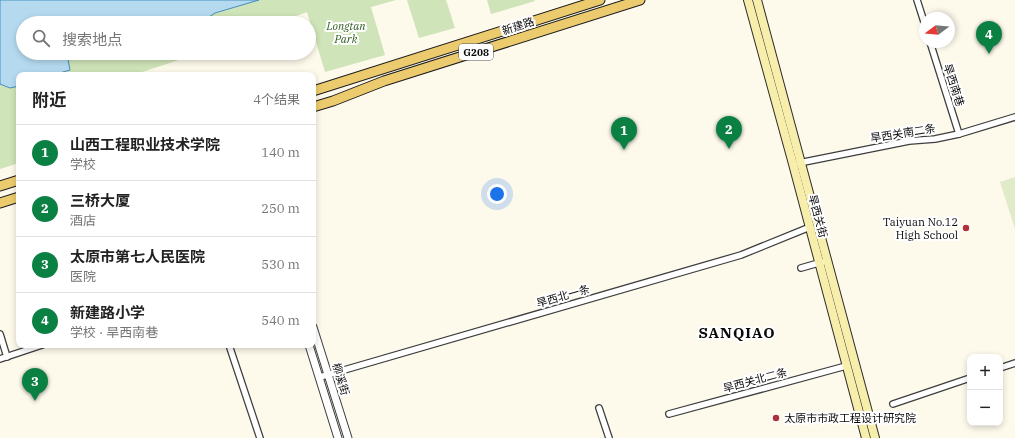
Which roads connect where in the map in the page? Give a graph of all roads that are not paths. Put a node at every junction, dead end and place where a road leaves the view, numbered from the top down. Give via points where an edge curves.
1 (600, 0) edge
2 (640, 0) edge
3 (748, 0) edge
4 (757, 0) edge
5 (917, 0) edge
6 (921, 12) edge
7 (932, 48) edge
8 (316, 90) edge
9 (316, 105) edge
10 (1015, 117) edge
11 (959, 134) junction
12 (797, 163) junction
13 (16, 181) edge
14 (0, 186) edge
15 (16, 198) edge
16 (0, 203) edge
17 (810, 227) junction
18 (823, 262) junction
19 (801, 268) dead end
20 (0, 334) edge
21 (316, 337) edge
22 (32, 348) edge
23 (230, 348) edge
24 (310, 348) edge
25 (7, 356) junction
26 (0, 359) edge
27 (1015, 363) edge
28 (846, 366) junction
29 (1003, 367) edge
30 (328, 375) junction
31 (320, 377) junction
32 (967, 379) edge
33 (893, 404) dead end
34 (600, 408) dead end
35 (669, 414) dead end
36 (260, 438) edge
37 (338, 438) edge
38 (348, 438) edge
39 (609, 438) edge
40 (866, 438) edge
41 (875, 438) edge

1 - 8 main road, 新建路 / G208
2 - 9 main road, 新建路 / G208 via 384,81
3 - 12 main road, 旱西关街
4 - 12 main road, 旱西关街
5 - 6 street
7 - 11 street, 旱西南巷
10 - 11 street, 旱西关南二条
11 - 12 street, 旱西关南二条
12 - 17 main road, 旱西关街
12 - 18 main road, 旱西关街
13 - 14 main road
15 - 16 main road
17 - 18 main road, 旱西关街
17 - 30 street, 旱西北一条 via 742,255
18 - 19 street
18 - 28 main road, 旱西关街
18 - 41 main road, 旱西关街
20 - 25 street
21 - 30 street, 柳溪街
22 - 25 street
23 - 36 street
24 - 31 street, 柳溪街
25 - 26 street
27 - 29 street
28 - 35 street, 旱西关北二条
28 - 40 main road, 旱西关街
30 - 31 street, 旱西北一条
30 - 38 street, 柳溪街
31 - 37 street, 柳溪街
32 - 33 street
34 - 39 street

